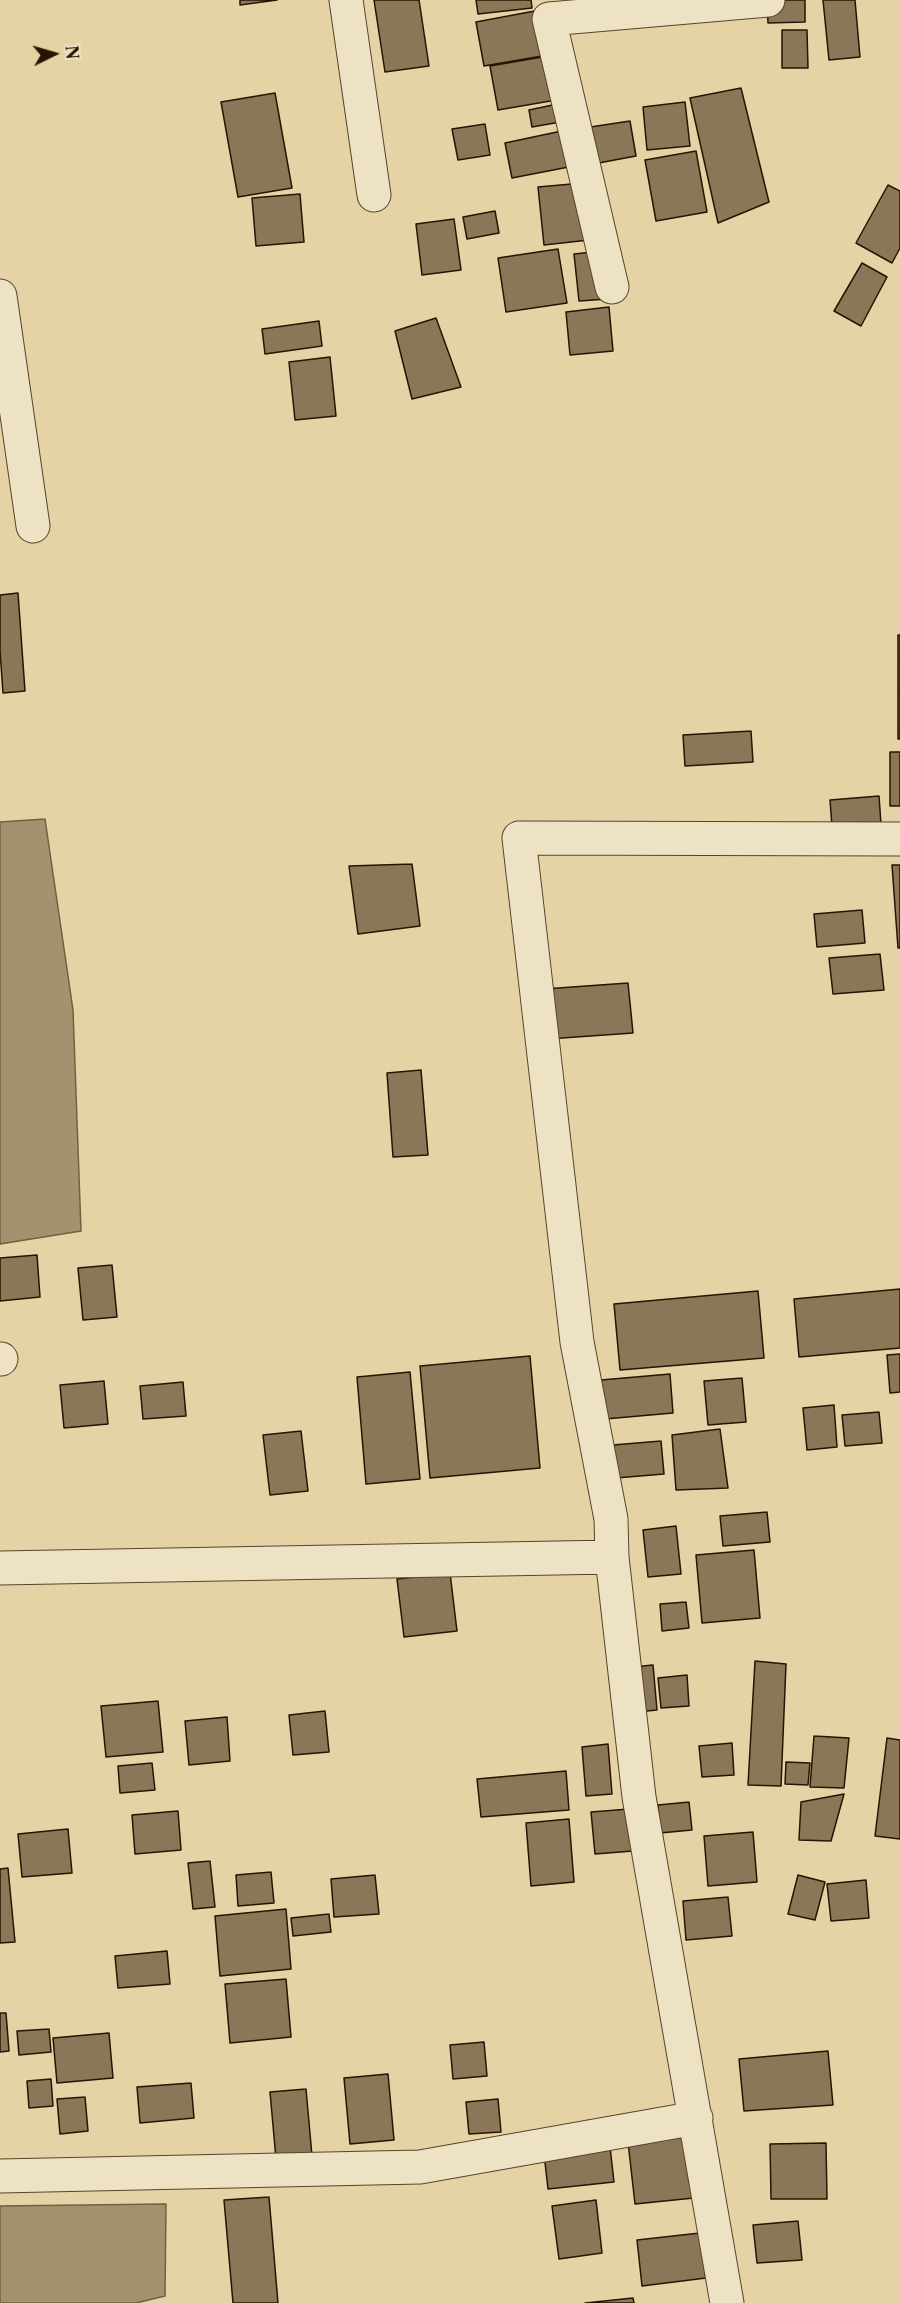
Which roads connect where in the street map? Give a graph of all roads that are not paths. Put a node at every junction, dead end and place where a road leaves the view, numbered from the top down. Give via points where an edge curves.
1 (346, 0) edge
2 (768, 0) edge
3 (374, 195) dead end
4 (612, 286) dead end
5 (0, 296) edge
6 (33, 526) dead end
7 (900, 839) edge
8 (612, 1557) junction
9 (0, 1568) edge
10 (696, 2118) junction
11 (0, 2176) edge
12 (727, 2303) edge

1 - 3 street
2 - 4 street via 549,19
5 - 6 street
7 - 8 street via 519,838 577,1342 611,1519
8 - 9 street
8 - 10 street via 639,1797
10 - 11 street via 420,2167
10 - 12 street

